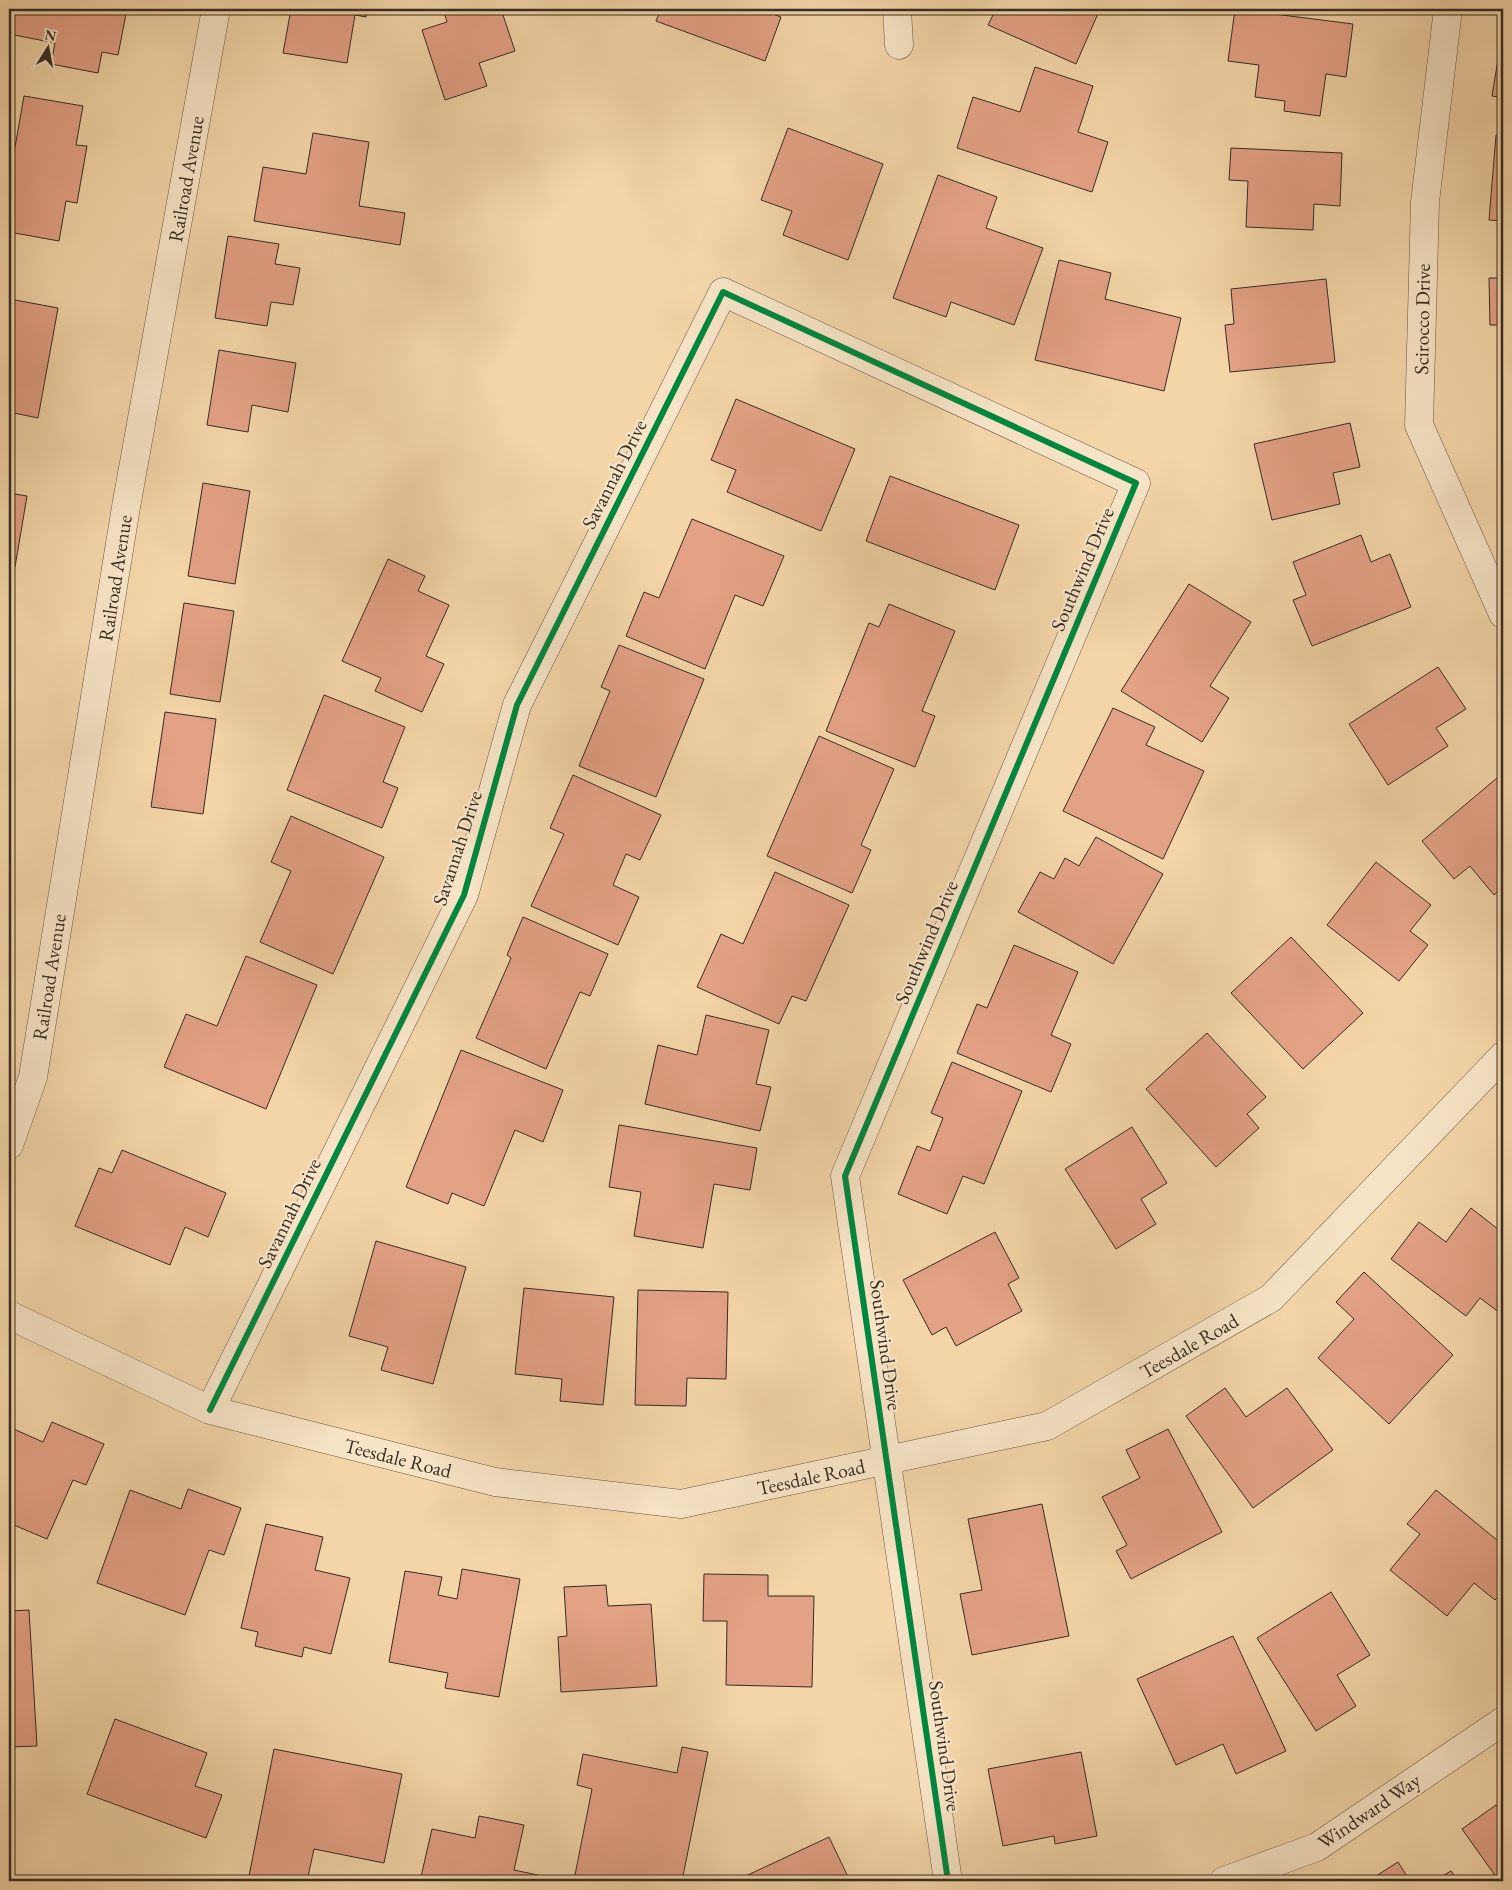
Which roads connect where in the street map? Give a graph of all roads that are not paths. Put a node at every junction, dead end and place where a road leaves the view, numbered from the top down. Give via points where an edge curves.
1 (216, 9) edge
2 (896, 9) edge
3 (1448, 9) edge
4 (899, 45) dead end
5 (723, 292) joint
6 (1503, 614) edge
7 (1503, 1056) edge
8 (9, 1145) edge
9 (9, 1315) edge
10 (210, 1410) junction
11 (887, 1462) junction
12 (1503, 1721) edge
13 (948, 1881) edge
14 (1224, 1881) edge

1 - 8 street, Railroad Avenue via 126,507 33,1077
2 - 4 street
3 - 6 street, Scirocco Drive via 1425,202 1419,425
5 - 10 street, Savannah Drive via 517,705 464,895
5 - 11 street, Southwind Drive via 1136,483 845,1176
7 - 11 street, Teesdale Road via 1271,1298 1047,1426
9 - 10 street, Teesdale Road
10 - 11 street, Teesdale Road via 495,1482 681,1504
11 - 13 street, Southwind Drive
12 - 14 street, Windward Way via 1317,1847

